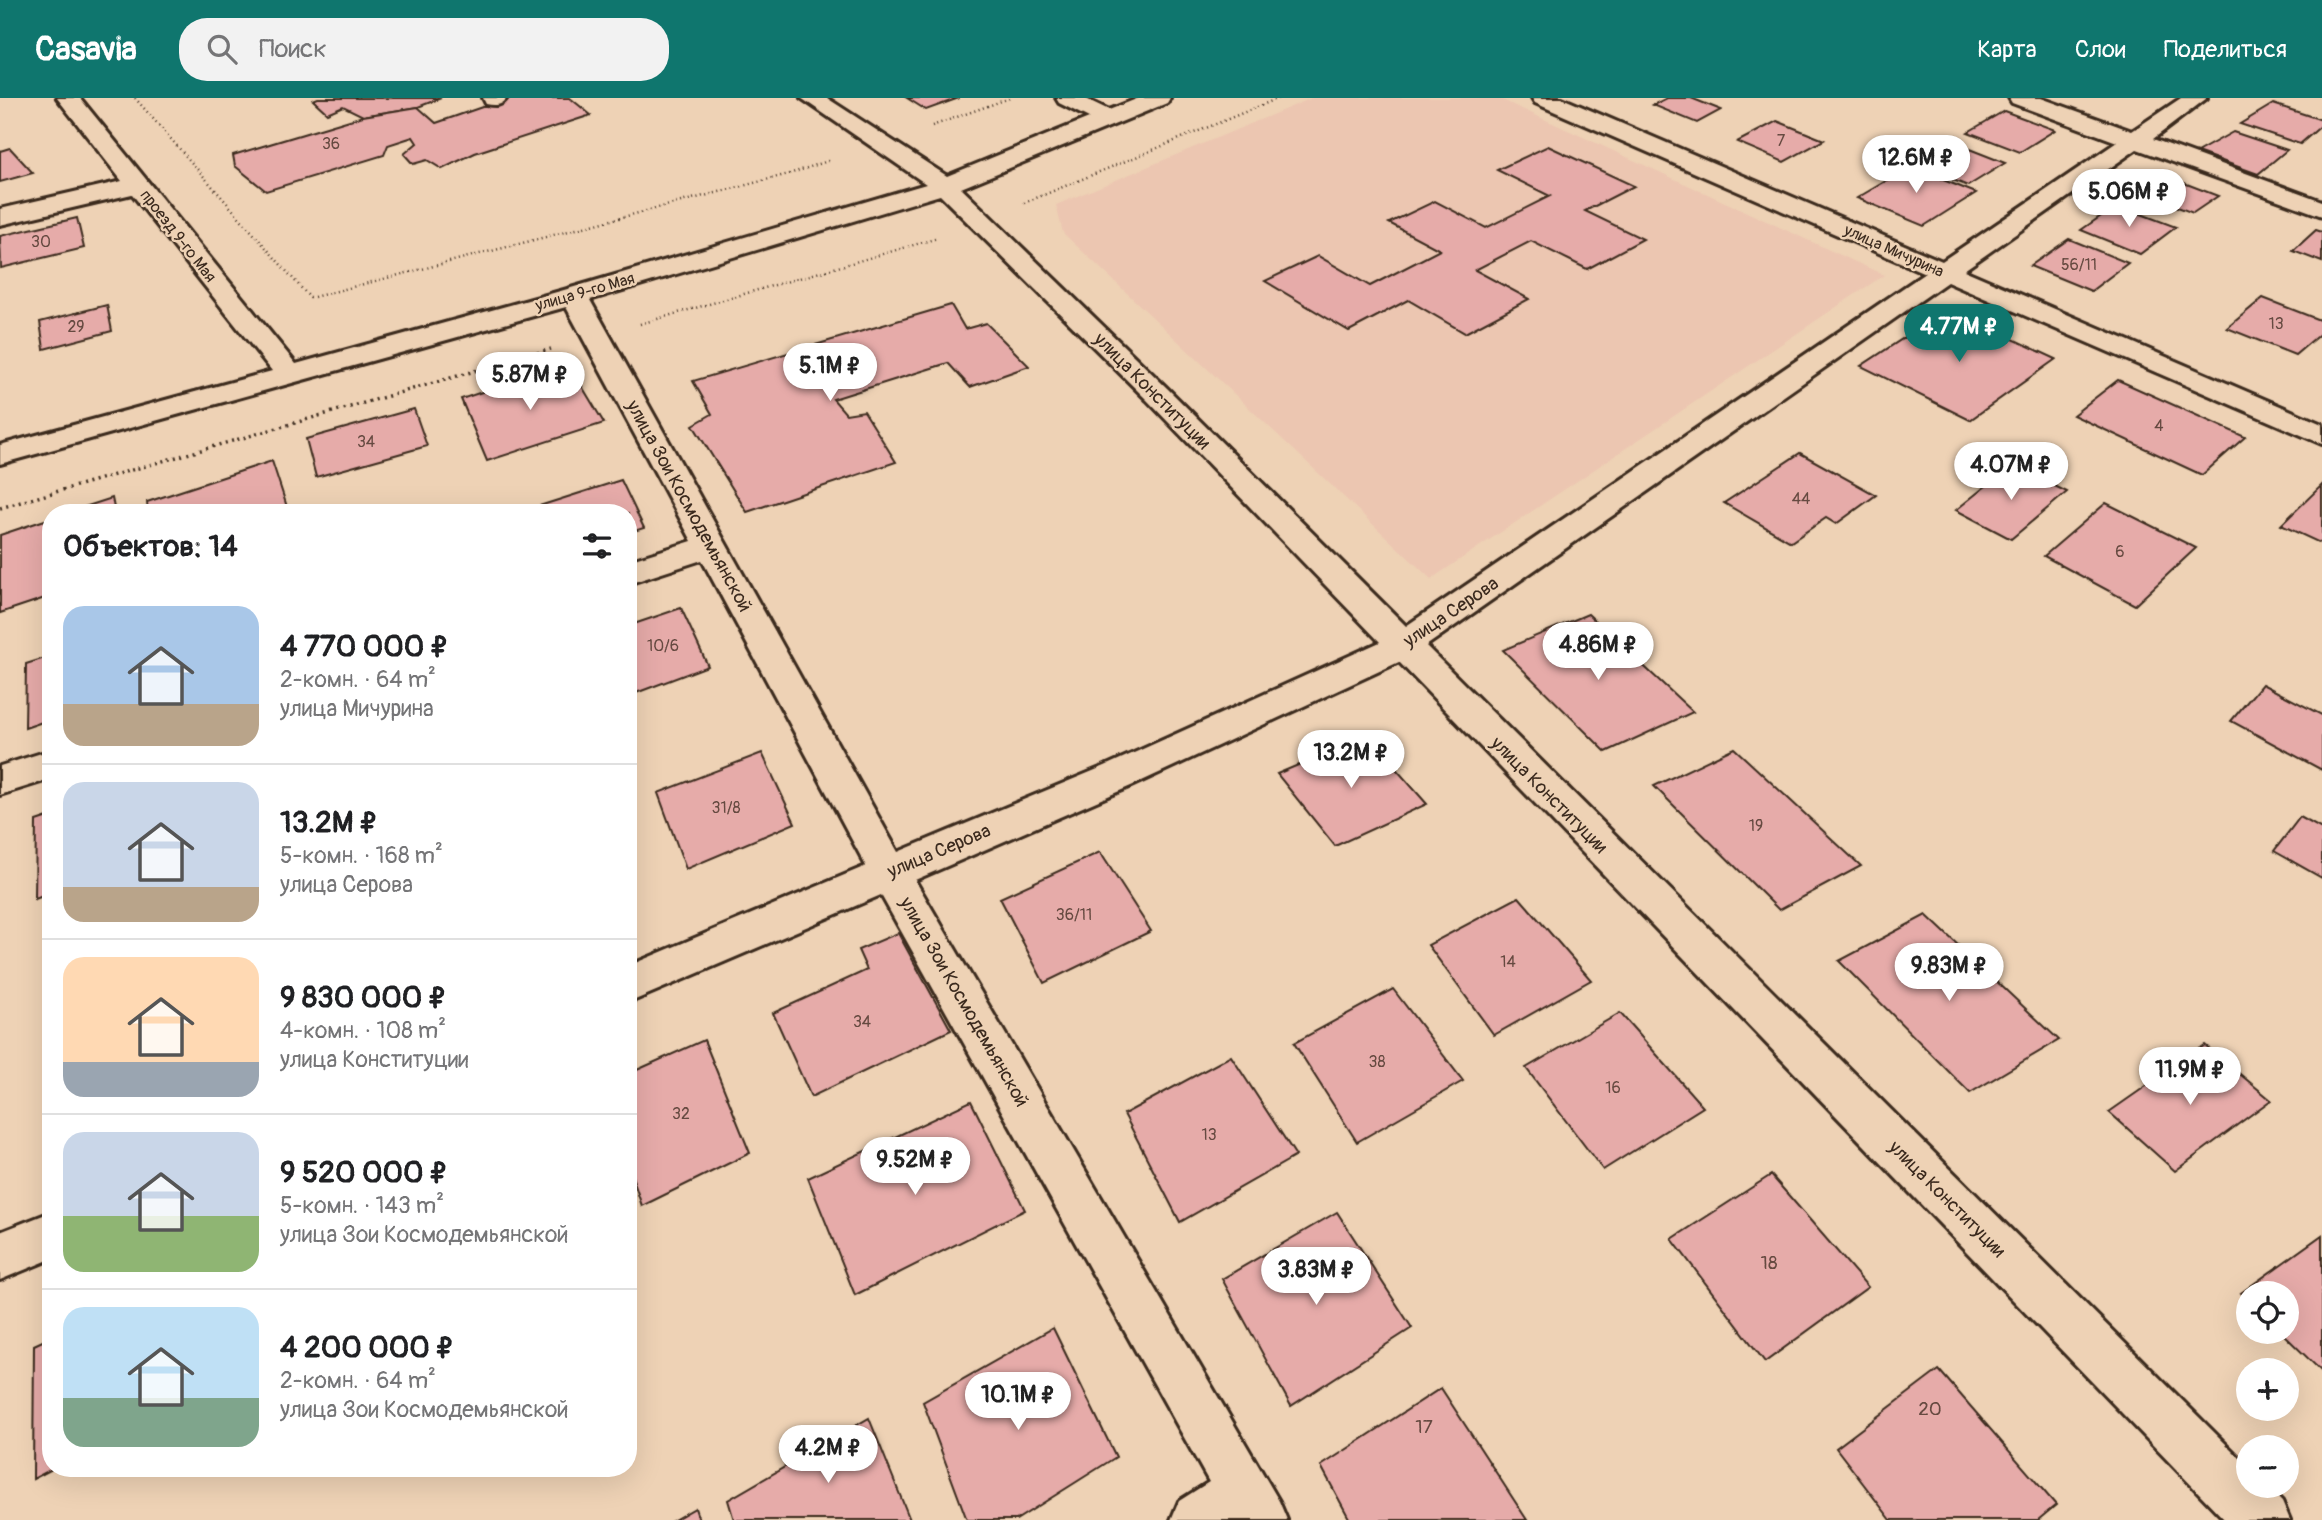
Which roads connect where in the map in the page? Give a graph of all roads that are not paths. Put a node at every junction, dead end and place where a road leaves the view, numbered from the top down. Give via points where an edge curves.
1 (68, 98) edge
2 (812, 98) edge
3 (1067, 98) edge
4 (1160, 98) edge
5 (1543, 98) edge
6 (2020, 98) edge
7 (2196, 98) edge
8 (1108, 119) junction
9 (2135, 141) junction
10 (138, 185) junction
11 (944, 186) junction
12 (2322, 209) edge
13 (0, 216) edge
14 (1943, 272) junction
15 (574, 296) junction
16 (289, 374) junction
17 (2322, 435) edge
18 (0, 455) edge
19 (711, 546) junction
20 (637, 570) edge
21 (1402, 646) junction
22 (42, 767) edge
23 (0, 781) edge
24 (889, 872) junction
25 (637, 981) edge
26 (42, 1238) edge
27 (0, 1256) edge
28 (1252, 1506) edge
29 (1198, 1520) edge
30 (2263, 1520) edge

1 - 10 street, проезд 9-го Мая
2 - 11 street, улица Конституции
3 - 8 street
4 - 8 street, улица 9-го Мая
5 - 14 street, улица Мичурина
6 - 9 street
7 - 9 street, улица Серова
8 - 11 street, улица 9-го Мая
9 - 12 street
9 - 14 street, улица Серова
10 - 13 street
10 - 16 street, проезд 9-го Мая
11 - 15 street, улица 9-го Мая
11 - 21 street, улица Конституции via 1157,394
14 - 17 street, улица Мичурина
14 - 21 street, улица Серова
15 - 16 street, улица 9-го Мая
15 - 19 street, улица Зои Космодемьянской
16 - 18 street, улица 9-го Мая
19 - 20 street
19 - 24 street, улица Зои Космодемьянской
21 - 24 street, улица Серова via 1118,776
21 - 30 street, улица Конституции
22 - 23 street
24 - 25 street, улица Серова
24 - 28 street, улица Зои Космодемьянской
26 - 27 street
28 - 29 street

